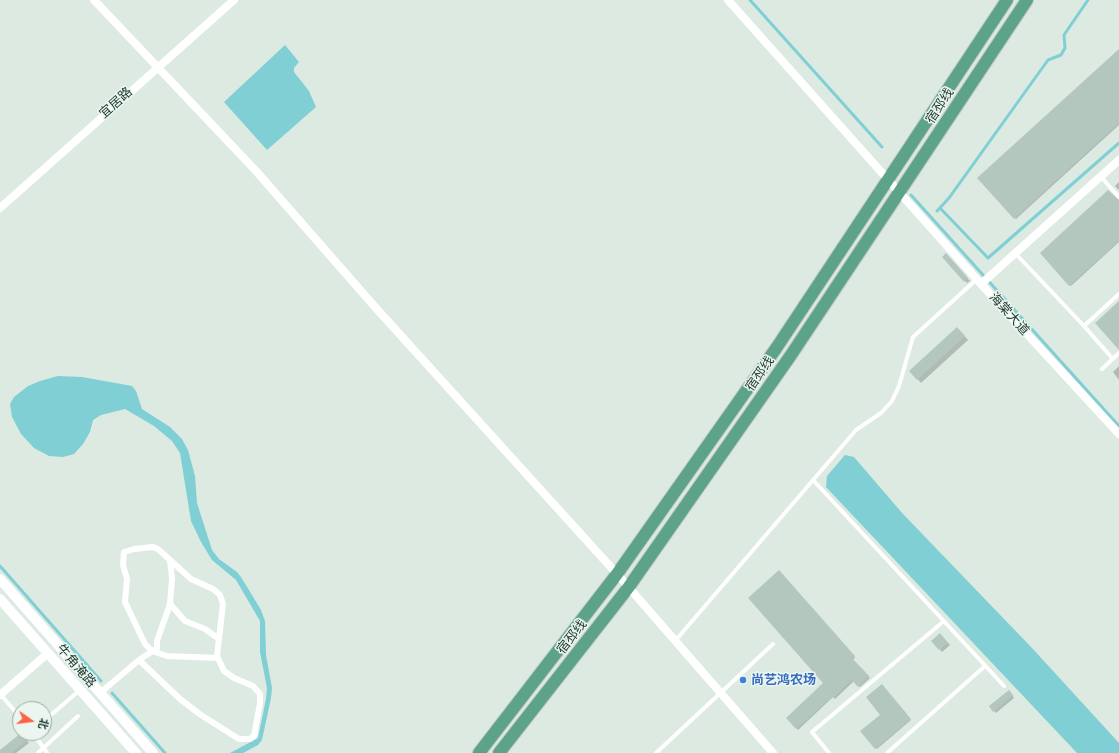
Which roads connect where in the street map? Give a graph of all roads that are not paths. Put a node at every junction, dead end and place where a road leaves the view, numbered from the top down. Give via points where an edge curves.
1 (94, 0) edge
2 (234, 0) edge
3 (728, 0) edge
4 (1007, 0) edge
5 (1027, 0) edge
6 (157, 66) junction
7 (1119, 160) edge
8 (1100, 177) junction
9 (889, 179) junction
10 (900, 192) junction
11 (1119, 197) edge
12 (0, 208) edge
13 (1015, 253) junction
14 (981, 282) junction
15 (1119, 294) edge
16 (1084, 326) junction
17 (1119, 353) edge
18 (1113, 359) junction
19 (1102, 369) dead end
20 (1119, 434) edge
21 (813, 480) junction
22 (170, 560) junction
23 (617, 574) junction
24 (0, 579) edge
25 (628, 588) junction
26 (1, 602) edge
27 (170, 604) junction
28 (944, 622) junction
29 (219, 640) junction
30 (675, 642) junction
31 (773, 644) dead end
32 (152, 651) junction
33 (48, 653) junction
34 (218, 658) junction
35 (139, 660) junction
36 (985, 666) junction
37 (1004, 686) dead end
38 (80, 690) junction
39 (720, 692) junction
40 (100, 693) junction
41 (0, 695) edge
42 (12, 708) edge
43 (52, 714) edge
44 (78, 716) dead end
45 (38, 741) edge
46 (43, 748) junction
47 (38, 753) edge
48 (47, 753) edge
49 (136, 753) edge
50 (153, 753) edge
51 (479, 753) edge
52 (499, 753) edge
53 (656, 753) edge
54 (773, 753) edge
55 (829, 753) edge
56 (886, 753) edge

1 - 6 street
2 - 6 street, 宜居路
3 - 9 street, 海棠大道
4 - 9 main road, 宿邳线
5 - 10 main road, 宿邳线
6 - 12 street, 宜居路
6 - 23 street via 256,172
7 - 8 street
8 - 11 lane
8 - 13 street
9 - 10 street, 海棠大道
9 - 23 main road, 宿邳线 via 777,347
10 - 14 street, 海棠大道
10 - 25 main road, 宿邳线
13 - 14 street
13 - 16 lane
14 - 20 street, 海棠大道
14 - 21 lane via 913,337 892,401 881,413 856,430
15 - 16 lane
16 - 18 lane
17 - 18 lane
18 - 19 lane
21 - 28 lane
21 - 30 lane
22 - 27 street
22 - 29 street via 191,579 220,595 223,604
22 - 32 street via 152,547 124,552 123,565 127,579 125,602 145,644
23 - 25 street
23 - 51 main road, 宿邳线
24 - 40 street, 牛角淹路
25 - 30 street
25 - 52 main road, 宿邳线
26 - 33 street, 牛角淹路
27 - 29 street via 185,621 205,629
27 - 32 street via 157,648
28 - 36 lane
28 - 55 lane via 812,732
29 - 34 street
30 - 39 street
31 - 39 lane
32 - 34 street via 166,656
32 - 35 street
33 - 38 street, 牛角淹路
33 - 41 street
34 - 35 street via 224,671 252,686 260,694 256,731 250,740 239,739 201,715
35 - 40 street
36 - 37 lane
36 - 56 lane
38 - 43 lane
38 - 49 street, 牛角淹路
39 - 53 lane
39 - 54 street
40 - 50 street, 牛角淹路
41 - 42 lane
44 - 46 lane
45 - 46 lane
46 - 47 lane
46 - 48 lane

